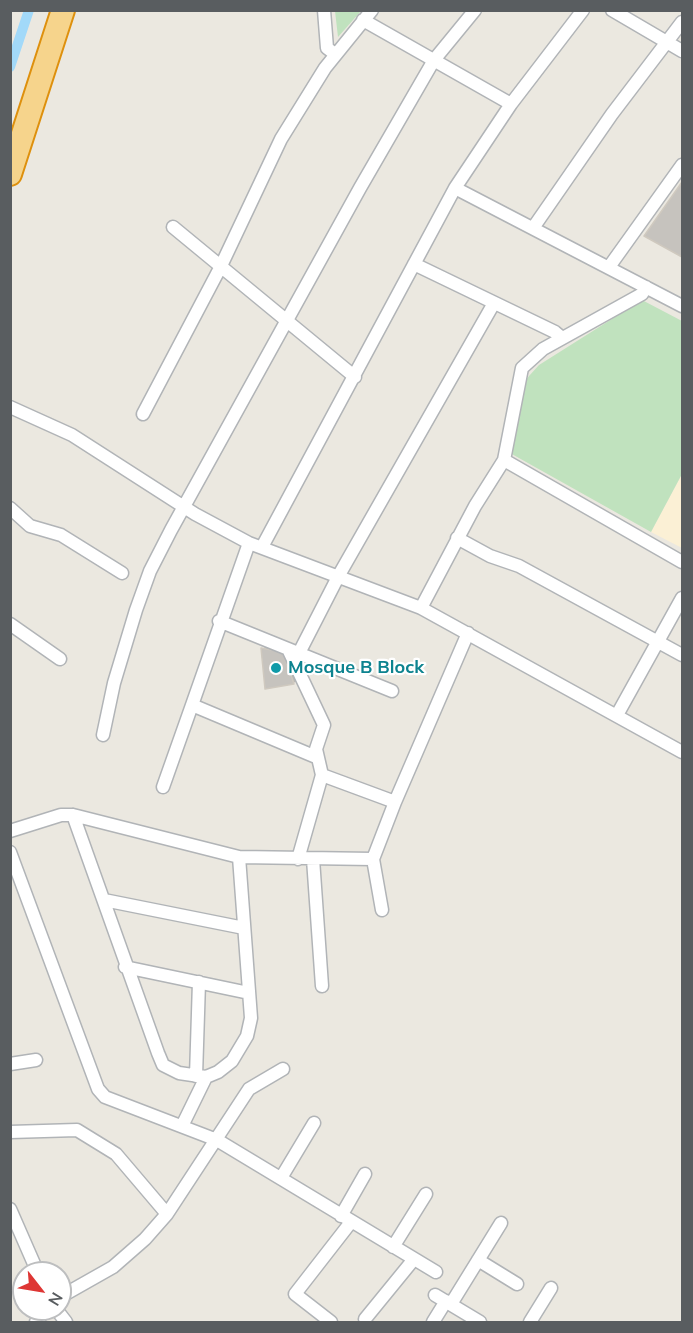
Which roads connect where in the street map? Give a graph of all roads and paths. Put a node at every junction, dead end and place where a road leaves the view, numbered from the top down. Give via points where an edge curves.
1 (63, 10) edge
2 (324, 10) edge
3 (475, 10) edge
4 (583, 10) edge
5 (612, 10) edge
6 (368, 15) edge
7 (682, 22) edge
8 (667, 42) junction
9 (682, 51) edge
10 (335, 54) junction
11 (434, 60) junction
12 (511, 104) junction
13 (682, 165) edge
14 (10, 174) edge
15 (455, 188) junction
16 (173, 227) dead end
17 (533, 228) junction
18 (414, 264) junction
19 (609, 267) junction
20 (220, 268) junction
21 (646, 286) junction
22 (494, 303) junction
23 (682, 306) edge
24 (286, 321) junction
25 (561, 337) junction
26 (355, 377) junction
27 (10, 407) edge
28 (143, 414) dead end
29 (504, 460) junction
30 (185, 506) junction
31 (10, 508) edge
32 (457, 538) junction
33 (249, 543) junction
34 (262, 548) junction
35 (682, 562) edge
36 (123, 573) dead end
37 (339, 575) junction
38 (682, 598) edge
39 (421, 608) junction
40 (219, 621) junction
41 (10, 624) edge
42 (468, 633) junction
43 (659, 642) junction
44 (293, 651) junction
45 (682, 655) edge
46 (60, 659) dead end
47 (392, 691) dead end
48 (192, 705) junction
49 (617, 715) junction
50 (103, 735) dead end
51 (682, 752) edge
52 (316, 757) junction
53 (322, 775) junction
54 (164, 787) dead end
55 (395, 802) junction
56 (73, 815) junction
57 (10, 831) edge
58 (10, 852) edge
59 (239, 856) junction
60 (298, 859) junction
61 (313, 859) junction
62 (373, 859) junction
63 (104, 900) junction
64 (382, 910) dead end
65 (244, 928) junction
66 (125, 966) junction
67 (199, 982) junction
68 (322, 986) dead end
69 (249, 993) junction
70 (36, 1060) dead end
71 (10, 1064) edge
72 (283, 1069) dead end
73 (201, 1076) junction
74 (314, 1124) dead end
75 (182, 1126) junction
76 (10, 1132) edge
77 (217, 1140) junction
78 (364, 1174) dead end
79 (281, 1178) junction
80 (426, 1194) dead end
81 (10, 1209) edge
82 (167, 1214) junction
83 (346, 1219) junction
84 (501, 1223) dead end
85 (393, 1247) junction
86 (414, 1259) junction
87 (478, 1260) junction
88 (33, 1261) edge
89 (436, 1272) dead end
90 (517, 1284) dead end
91 (551, 1288) dead end
92 (72, 1290) edge
93 (444, 1300) junction
94 (365, 1319) dead end
95 (331, 1323) edge
96 (434, 1323) edge
97 (480, 1323) edge
98 (530, 1323) edge

1 - 14 highway
2 - 10 street via 327,48
3 - 11 street
4 - 12 street
5 - 8 street
6 - 10 street
6 - 11 street
7 - 8 street
8 - 9 street
8 - 17 street
10 - 20 street via 281,139
11 - 12 street
11 - 24 street
12 - 15 street
13 - 19 street
15 - 17 street
15 - 18 street
16 - 20 street
17 - 19 street
18 - 22 street
18 - 26 street
19 - 21 street
20 - 24 street
20 - 28 street
21 - 23 street
21 - 25 street via 642,294
22 - 25 street
22 - 37 street
24 - 26 street
24 - 30 street
25 - 29 street via 522,368
26 - 34 street
27 - 30 street via 72,435
29 - 32 street
29 - 35 street
30 - 33 street
30 - 50 street via 143,591 114,683
31 - 36 street via 30,526 61,535
32 - 39 street
32 - 43 street via 519,566
33 - 34 street
33 - 40 street
34 - 37 street
37 - 39 street
37 - 44 street
38 - 43 street
39 - 42 street
40 - 44 street
40 - 48 street
41 - 46 street
42 - 49 street
42 - 55 street
43 - 45 street
43 - 49 street
44 - 47 street
44 - 52 street via 324,721
48 - 52 street
48 - 54 street
49 - 51 street
52 - 53 street
53 - 55 street
53 - 60 street
55 - 62 street
56 - 57 street
56 - 59 street
56 - 63 street
58 - 75 street via 98,1089 112,1102
59 - 60 street
59 - 65 street
60 - 61 street
61 - 62 street
61 - 68 street
62 - 64 street
63 - 65 street
63 - 66 street
65 - 69 street
66 - 67 street
66 - 73 street via 163,1065 179,1073
67 - 69 street
67 - 73 street
69 - 73 street via 251,1018 241,1048 225,1068
70 - 71 street
72 - 77 street via 249,1089
73 - 75 street
74 - 79 street
75 - 77 street
76 - 82 street via 76,1130 116,1154
77 - 79 street
77 - 82 street
78 - 83 street
79 - 83 street
80 - 85 street
81 - 88 street
82 - 92 street via 127,1257
83 - 85 street
83 - 95 street via 295,1294
84 - 87 street
85 - 86 street
86 - 89 street
86 - 94 street
87 - 90 street
87 - 93 street
91 - 98 street
93 - 96 street
93 - 97 street

